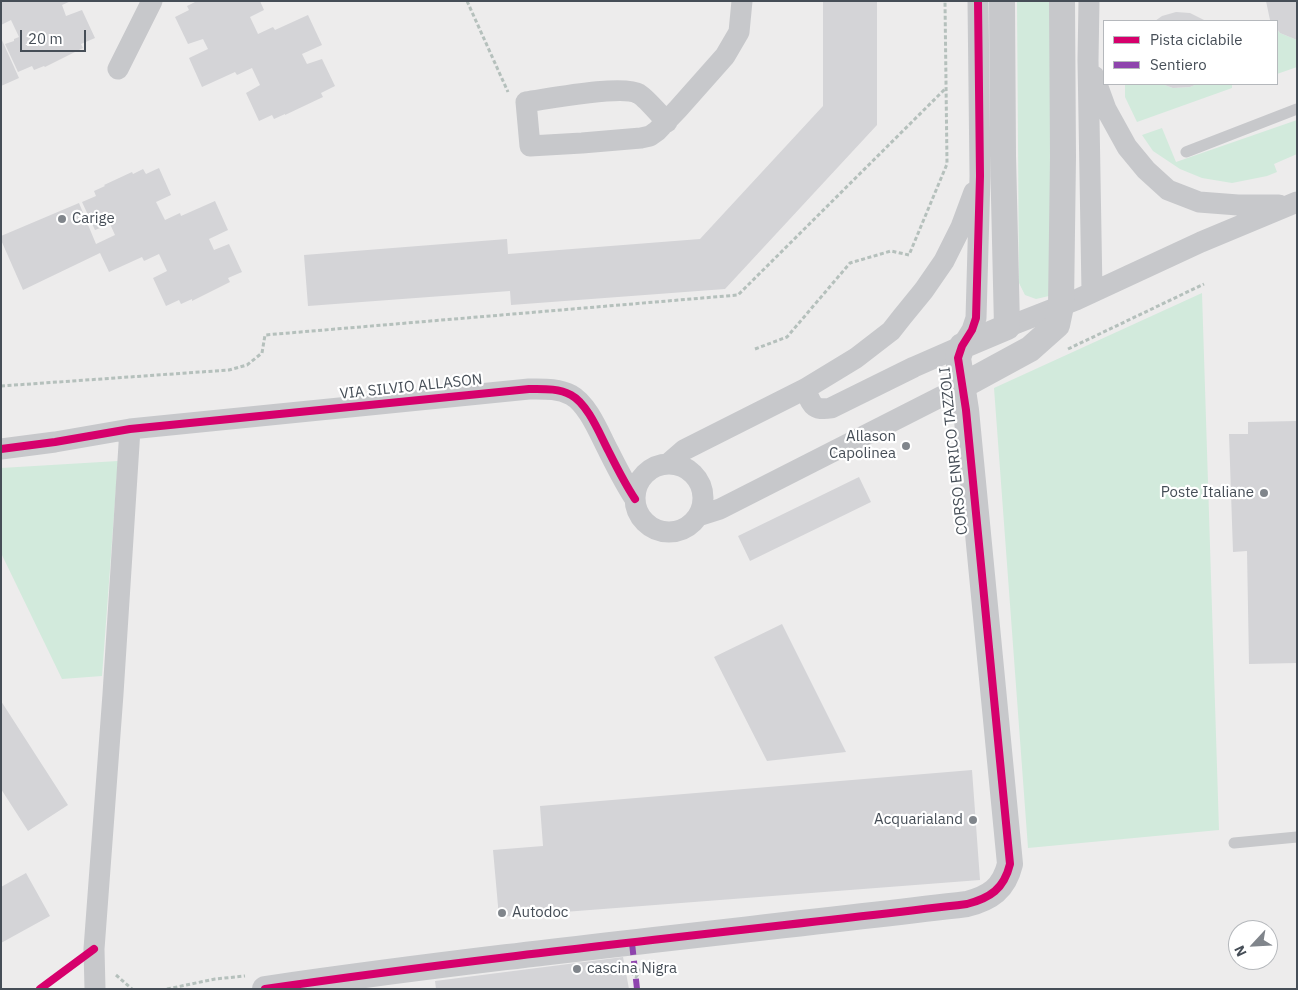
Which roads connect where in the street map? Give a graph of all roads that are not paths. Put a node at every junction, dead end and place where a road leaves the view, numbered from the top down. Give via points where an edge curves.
1 (152, 1) edge
2 (742, 1) edge
3 (978, 1) edge
4 (1002, 1) edge
5 (1062, 1) edge
6 (1089, 1) edge
7 (1088, 60) junction
8 (118, 69) dead end
9 (1297, 109) edge
10 (667, 122) junction
11 (1186, 152) dead end
12 (980, 176) junction
13 (1294, 203) edge
14 (1092, 292) junction
15 (1061, 306) junction
16 (1007, 327) junction
17 (962, 346) junction
18 (962, 386) junction
19 (805, 390) junction
20 (130, 429) junction
21 (1, 449) edge
22 (608, 451) junction
23 (669, 463) junction
24 (644, 473) junction
25 (635, 499) junction
26 (698, 516) junction
27 (1297, 837) edge
28 (1234, 843) dead end
29 (95, 989) edge
30 (265, 989) edge

1 - 8 street
2 - 10 street via 739,32 724,56
3 - 12 street, CORSO ENRICO TAZZOLI
4 - 16 street
5 - 15 street, CORSO ENRICO TAZZOLI
6 - 7 street, CORSO ENRICO TAZZOLI
7 - 13 street, CORSO ENRICO TAZZOLI via 1106,109 1127,147 1168,190 1198,202 1238,205
7 - 14 street, CORSO ENRICO TAZZOLI
9 - 11 lane
10 - 10 street via 639,94 624,90 526,102 530,146 641,138 650,136
12 - 17 street, CORSO ENRICO TAZZOLI via 976,318
12 - 19 street, CORSO ENRICO TAZZOLI via 944,261 902,317 856,358
13 - 14 street, CORSO ENRICO TAZZOLI
14 - 15 street, CORSO ENRICO TAZZOLI
15 - 16 street, CORSO ENRICO TAZZOLI
15 - 18 street, CORSO ENRICO TAZZOLI via 1057,325 1044,338 1015,358
16 - 17 street, CORSO ENRICO TAZZOLI
17 - 18 street, CORSO ENRICO TAZZOLI via 958,358
17 - 19 street, CORSO ENRICO TAZZOLI via 830,408 821,410 814,406
18 - 26 street, CORSO ENRICO TAZZOLI via 720,509
18 - 30 street, CORSO ENRICO TAZZOLI via 1010,864 1007,876 992,894 967,904 450,964
19 - 23 street, CORSO ENRICO TAZZOLI via 684,450
20 - 21 street, VIA SILVIO ALLASON
20 - 22 street, VIA SILVIO ALLASON via 551,389 573,396 583,406
20 - 29 street via 94,949
22 - 24 street, VIA SILVIO ALLASON via 631,470
22 - 25 street, VIA SILVIO ALLASON
23 - 24 street
23 - 26 street via 685,467 698,479 703,504
24 - 25 street
25 - 26 street via 639,514 649,527 660,532 674,532 688,526
27 - 28 lane

